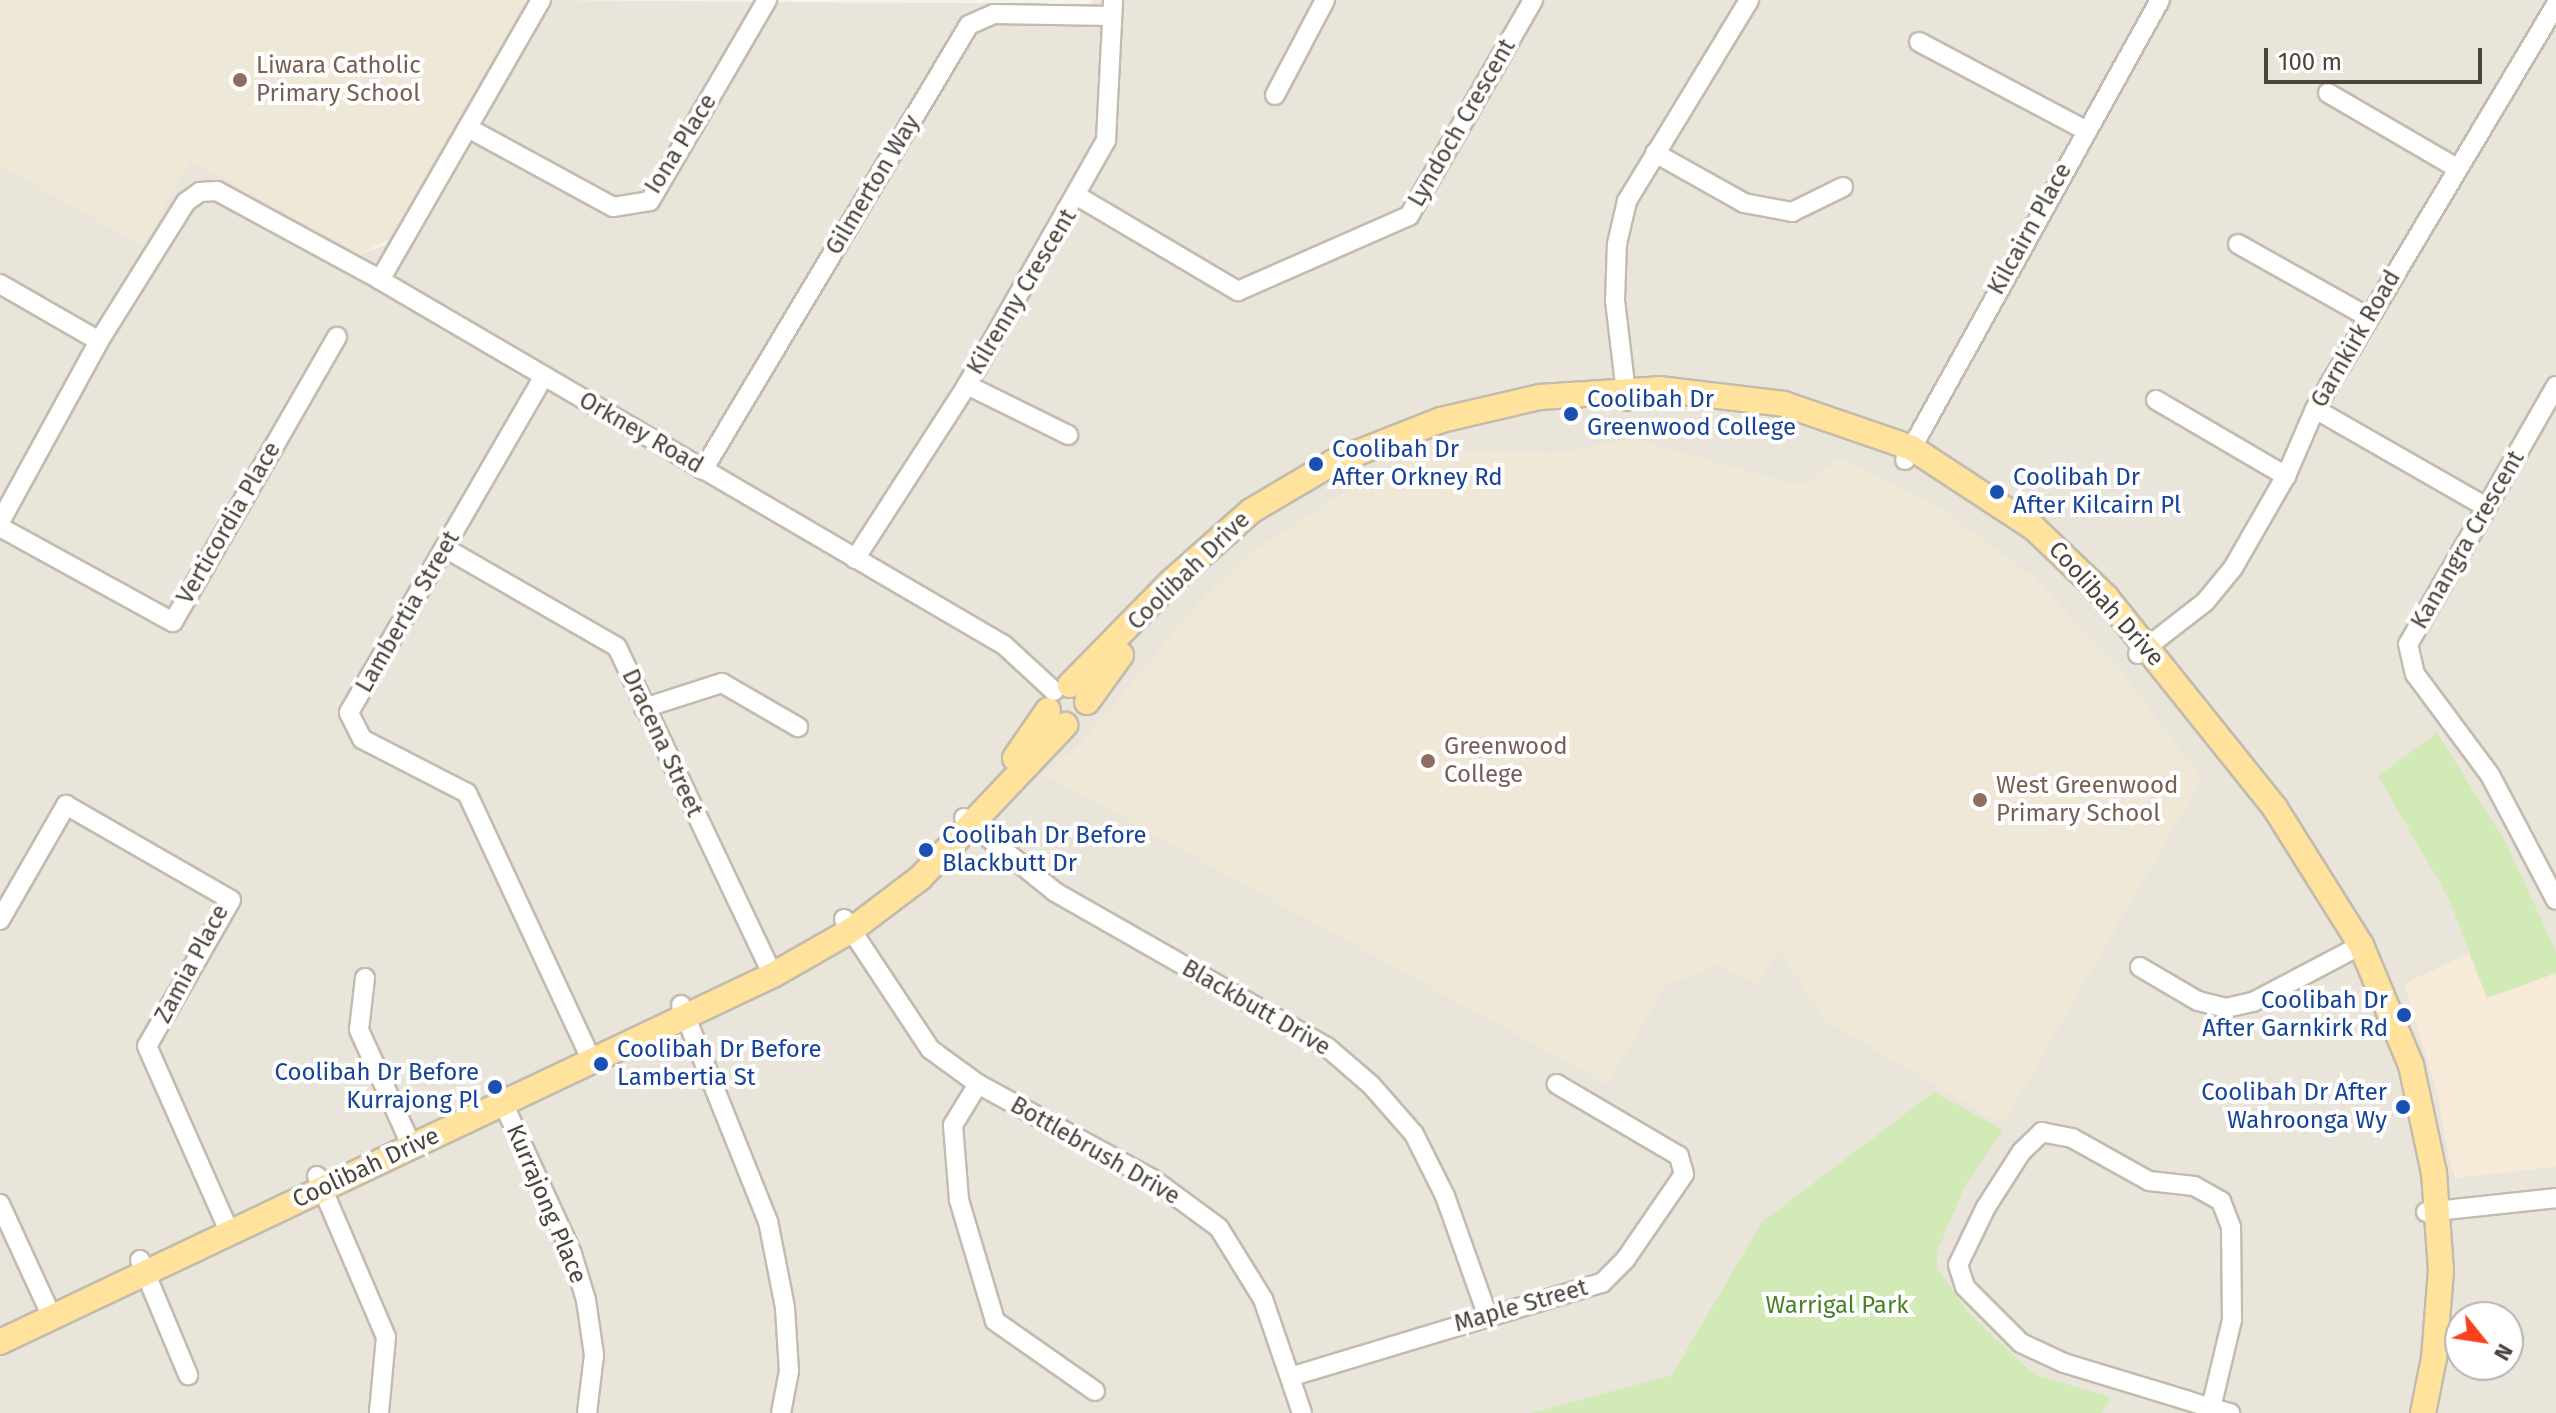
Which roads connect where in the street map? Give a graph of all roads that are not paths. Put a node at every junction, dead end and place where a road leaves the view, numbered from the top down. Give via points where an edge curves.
1 (541, 0) edge
2 (767, 0) edge
3 (1325, 0) edge
4 (1533, 0) edge
5 (1749, 0) edge
6 (2160, 0) edge
7 (2556, 4) edge
8 (1112, 8) edge
9 (1919, 42) dead end
10 (2328, 93) dead end
11 (1275, 95) dead end
12 (470, 129) junction
13 (2085, 130) junction
14 (1655, 153) junction
15 (2455, 167) junction
16 (1843, 187) dead end
17 (217, 191) joint
18 (1079, 197) junction
19 (2238, 244) dead end
20 (380, 280) junction
21 (0, 284) edge
22 (2368, 317) junction
23 (337, 337) dead end
24 (99, 341) junction
25 (544, 376) junction
26 (967, 385) junction
27 (2556, 386) edge
28 (1627, 394) junction
29 (2156, 400) dead end
30 (2315, 409) junction
31 (1068, 435) dead end
32 (1909, 454) junction
33 (703, 470) junction
34 (2286, 476) junction
35 (2486, 507) junction
36 (0, 524) edge
37 (445, 548) junction
38 (855, 559) junction
39 (2143, 650) junction
40 (1065, 703) junction
41 (644, 708) junction
42 (798, 727) dead end
43 (969, 823) junction
44 (2556, 900) edge
45 (0, 920) edge
46 (847, 925) junction
47 (2355, 948) junction
48 (2140, 967) dead end
49 (770, 969) junction
50 (365, 978) dead end
51 (683, 1011) junction
52 (589, 1055) junction
53 (978, 1084) junction
54 (1557, 1084) dead end
55 (500, 1098) junction
56 (410, 1141) junction
57 (320, 1183) junction
58 (2556, 1198) edge
59 (0, 1204) edge
60 (2432, 1211) junction
61 (228, 1226) junction
62 (143, 1266) junction
63 (49, 1311) junction
64 (1487, 1314) junction
65 (0, 1328) edge
66 (0, 1342) edge
67 (188, 1375) dead end
68 (1293, 1376) junction
69 (1095, 1391) dead end
70 (2211, 1408) junction
71 (379, 1413) edge
72 (587, 1413) edge
73 (781, 1413) edge
74 (1302, 1413) edge
75 (2230, 1413) edge
76 (2410, 1413) edge
77 (2423, 1413) edge

1 - 12 street
2 - 12 street, Iona Place via 650,201 613,207
3 - 11 street
4 - 18 street, Lyndoch Crescent via 1409,216 1238,291
5 - 14 street
6 - 13 street, Kilcairn Place
7 - 15 street, Garnkirk Road
8 - 18 street, Kilrenny Crescent via 1106,140
8 - 33 street, Gilmerton Way via 994,14 969,25
9 - 13 street
10 - 15 street
12 - 20 street
13 - 32 street, Kilcairn Place
14 - 16 street via 1756,205 1792,212
14 - 28 street via 1627,201 1617,244 1615,300
15 - 22 street, Garnkirk Road
17 - 20 street, Orkney Road
17 - 24 street, Verticordia Place via 200,192 186,202
18 - 26 street, Kilrenny Crescent
19 - 22 street
20 - 25 street, Orkney Road
21 - 24 street
22 - 30 street, Garnkirk Road
23 - 36 street, Verticordia Place via 173,622
24 - 36 street, Verticordia Place
25 - 33 street, Orkney Road
25 - 37 street, Lambertia Street
26 - 31 street
26 - 38 street, Kilrenny Crescent
27 - 35 street, Kanangra Crescent
28 - 32 main road, Coolibah Drive via 1760,412
28 - 40 main road, Coolibah Drive via 1485,420 1403,446 1312,489 1205,565
29 - 34 street
30 - 34 street, Garnkirk Road
30 - 35 street
32 - 39 main road, Coolibah Drive via 2040,548
33 - 38 street, Orkney Road
34 - 39 street, Garnkirk Road via 2221,586
35 - 44 street, Kanangra Crescent via 2408,644 2415,674 2490,775
37 - 41 street, Dracena Street via 617,647
37 - 52 street, Lambertia Street via 349,713 362,739 467,793
38 - 40 street, Orkney Road via 1004,645
39 - 47 main road, Coolibah Drive
40 - 43 main road, Coolibah Drive
41 - 42 street via 722,683
41 - 49 street, Dracena Street
43 - 46 main road, Coolibah Drive via 920,878
43 - 64 street, Blackbutt Drive via 1055,892 1327,1047 1371,1085 1414,1134 1445,1196
45 - 61 street, Zamia Place via 66,805 231,900 147,1046
46 - 49 main road, Coolibah Drive
46 - 53 street, Bottlebrush Drive via 917,1036
47 - 48 street via 2253,1002 2226,1008 2198,1001
47 - 60 main road, Coolibah Drive via 2397,1065
49 - 51 main road, Coolibah Drive
50 - 56 street via 359,1030
51 - 52 main road, Coolibah Drive
51 - 73 street via 768,1221 785,1308 789,1371
52 - 55 main road, Coolibah Drive
53 - 68 street, Bottlebrush Drive via 1154,1180 1219,1228 1263,1299
53 - 69 street via 953,1125 959,1200 995,1321
54 - 64 street, Maple Street via 1679,1156 1684,1174 1625,1260 1602,1283
55 - 56 main road, Coolibah Drive
55 - 72 street, Kurrajong Place via 572,1254 586,1300 594,1355
56 - 57 main road, Coolibah Drive
57 - 61 main road, Coolibah Drive
57 - 71 street via 386,1337
58 - 60 street
59 - 63 street
60 - 76 main road, Coolibah Drive via 2427,1305
60 - 77 main road, Coolibah Drive via 2438,1317
61 - 62 main road, Coolibah Drive
62 - 63 main road, Coolibah Drive
62 - 67 street
63 - 65 main road, Coolibah Drive
63 - 66 main road, Coolibah Drive
64 - 68 street, Maple Street
68 - 74 street, Bottlebrush Drive
70 - 70 street via 2232,1320 2231,1227 2221,1201 2194,1186 2149,1181 2072,1138 2042,1132 2022,1151 1986,1207 1958,1265 1965,1287 2021,1343 2064,1363
70 - 75 street

